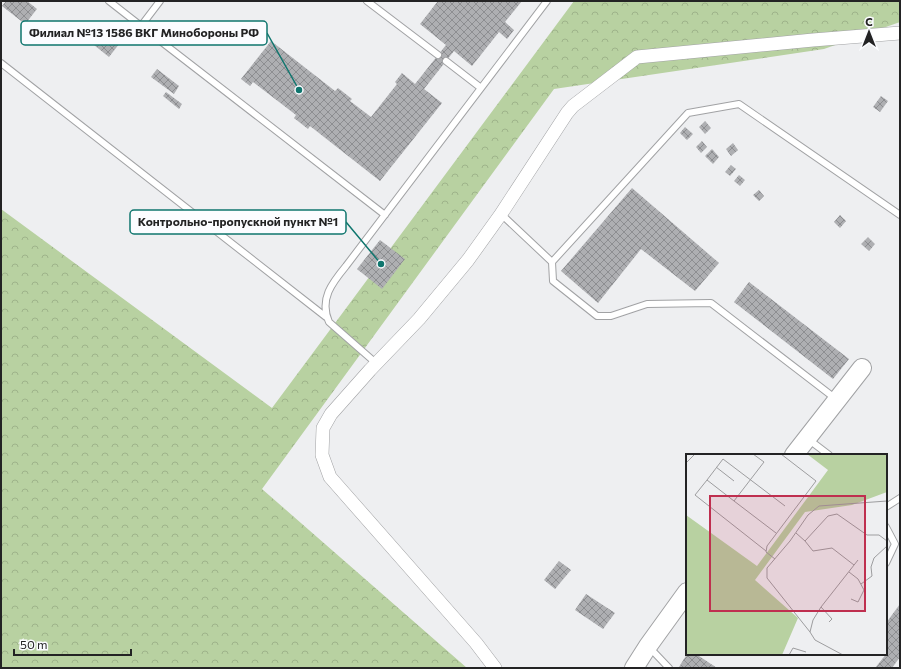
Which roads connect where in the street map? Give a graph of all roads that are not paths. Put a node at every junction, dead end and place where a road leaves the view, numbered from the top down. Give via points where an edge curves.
1 (109, 1) edge
2 (160, 1) edge
3 (367, 1) edge
4 (547, 1) edge
5 (141, 26) junction
6 (900, 33) edge
7 (438, 55) dead end
8 (446, 61) dead end
9 (1, 63) edge
10 (481, 88) junction
11 (501, 214) junction
12 (385, 215) junction
13 (900, 215) edge
14 (552, 262) junction
15 (326, 317) junction
16 (376, 364) junction
17 (862, 368) dead end
18 (837, 400) junction
19 (807, 438) junction
20 (795, 454) edge
21 (828, 454) edge
22 (900, 498) edge
23 (887, 506) edge
24 (887, 529) edge
25 (887, 561) edge
26 (686, 593) edge
27 (648, 646) junction
28 (495, 668) edge
29 (634, 668) edge
30 (669, 668) edge

1 - 5 lane
2 - 5 lane
3 - 7 lane
4 - 10 lane
5 - 12 lane
6 - 11 street via 637,57 573,106
8 - 10 lane
9 - 15 lane
10 - 12 lane
11 - 14 lane
11 - 16 street via 468,260 419,319
12 - 15 lane via 330,287
13 - 14 lane via 739,104 688,113
14 - 18 lane via 553,282 597,316 611,316 647,304 711,302
15 - 16 lane via 328,322
16 - 28 street via 334,410 323,428 322,455 330,478 476,643
17 - 18 street
18 - 19 street
19 - 20 street
19 - 21 lane
22 - 23 lane
24 - 25 lane via 895,544
26 - 27 street
27 - 29 street
27 - 30 lane

